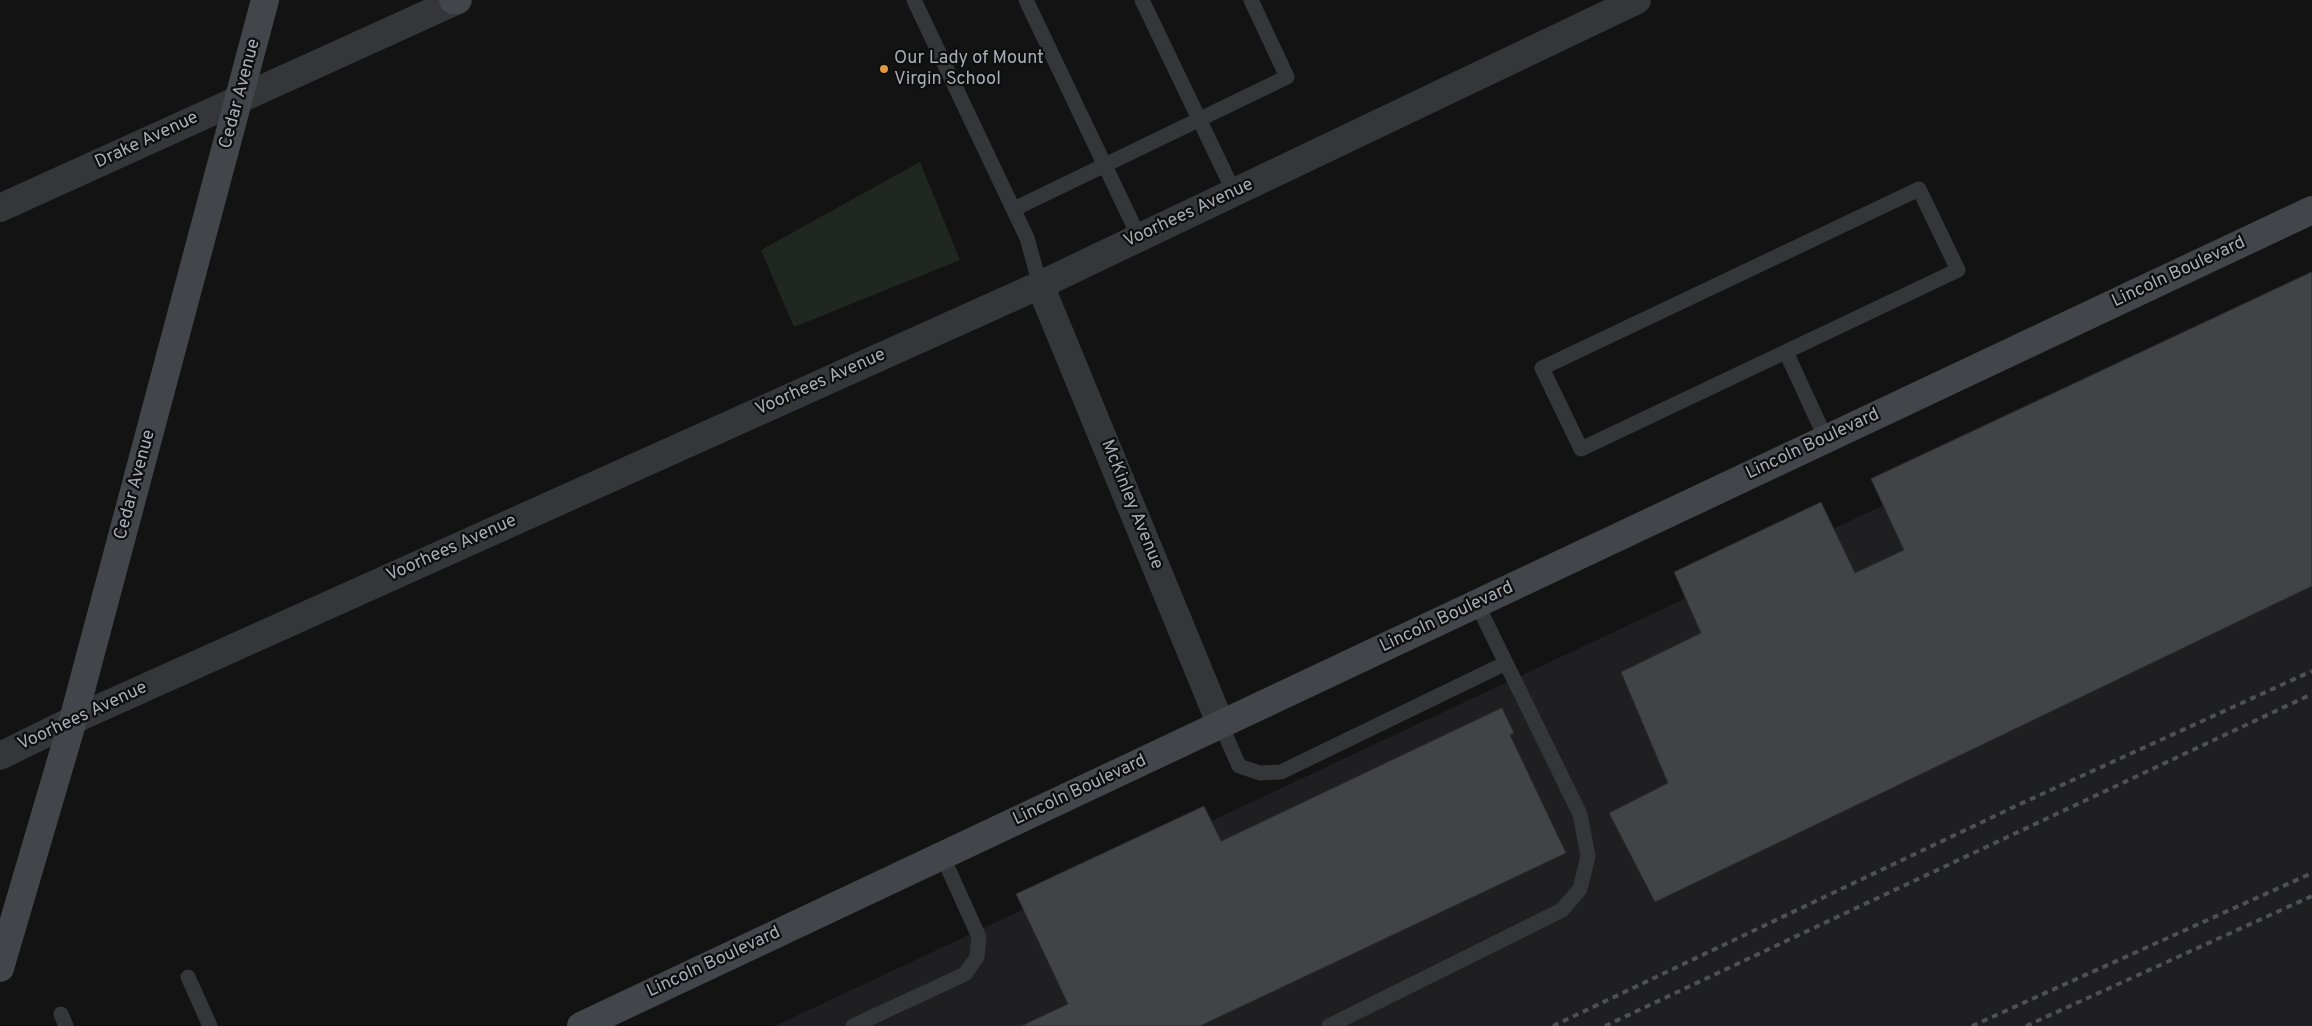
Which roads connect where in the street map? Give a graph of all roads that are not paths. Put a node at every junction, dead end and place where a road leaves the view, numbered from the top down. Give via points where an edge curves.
1 (265, 0) edge
2 (453, 0) edge
3 (458, 0) edge
4 (914, 0) edge
5 (1026, 0) edge
6 (1142, 0) edge
7 (1250, 0) edge
8 (1637, 0) edge
9 (240, 98) junction
10 (1198, 120) junction
11 (1104, 165) junction
12 (1234, 192) junction
13 (0, 208) edge
14 (1014, 209) junction
15 (2312, 210) edge
16 (1139, 237) junction
17 (1040, 284) junction
18 (1786, 352) junction
19 (1826, 439) junction
20 (1477, 604) junction
21 (1506, 663) junction
22 (73, 720) junction
23 (1221, 725) junction
24 (0, 756) edge
25 (942, 856) junction
26 (0, 968) edge
27 (188, 977) dead end
28 (210, 1026) edge
29 (581, 1026) edge
30 (853, 1026) edge
31 (1329, 1026) edge

1 - 9 main road, Cedar Avenue
2 - 3 main road
3 - 9 street, Drake Avenue
4 - 14 lane
5 - 11 lane
6 - 10 lane
7 - 10 lane via 1287,77
8 - 12 street, Voorhees Avenue
9 - 13 street, Drake Avenue
9 - 22 main road, Cedar Avenue
10 - 11 lane
10 - 12 lane
11 - 14 lane
11 - 16 lane
12 - 16 street, Voorhees Avenue
14 - 17 lane via 1027,238
15 - 19 main road, Lincoln Boulevard
16 - 17 street, Voorhees Avenue
17 - 22 street, Voorhees Avenue
17 - 23 street, McKinley Avenue
18 - 18 lane via 1581,448 1542,368 1919,189 1958,270
18 - 19 lane
19 - 20 main road, Lincoln Boulevard
20 - 21 lane
20 - 23 main road, Lincoln Boulevard
21 - 23 lane via 1281,772 1260,773 1239,766
21 - 31 lane via 1580,814 1588,856 1580,888 1562,910
22 - 24 street, Voorhees Avenue
22 - 26 main road, Cedar Avenue
23 - 25 main road, Lincoln Boulevard
25 - 29 main road, Lincoln Boulevard
25 - 30 lane via 979,937 977,957 965,974
27 - 28 lane

